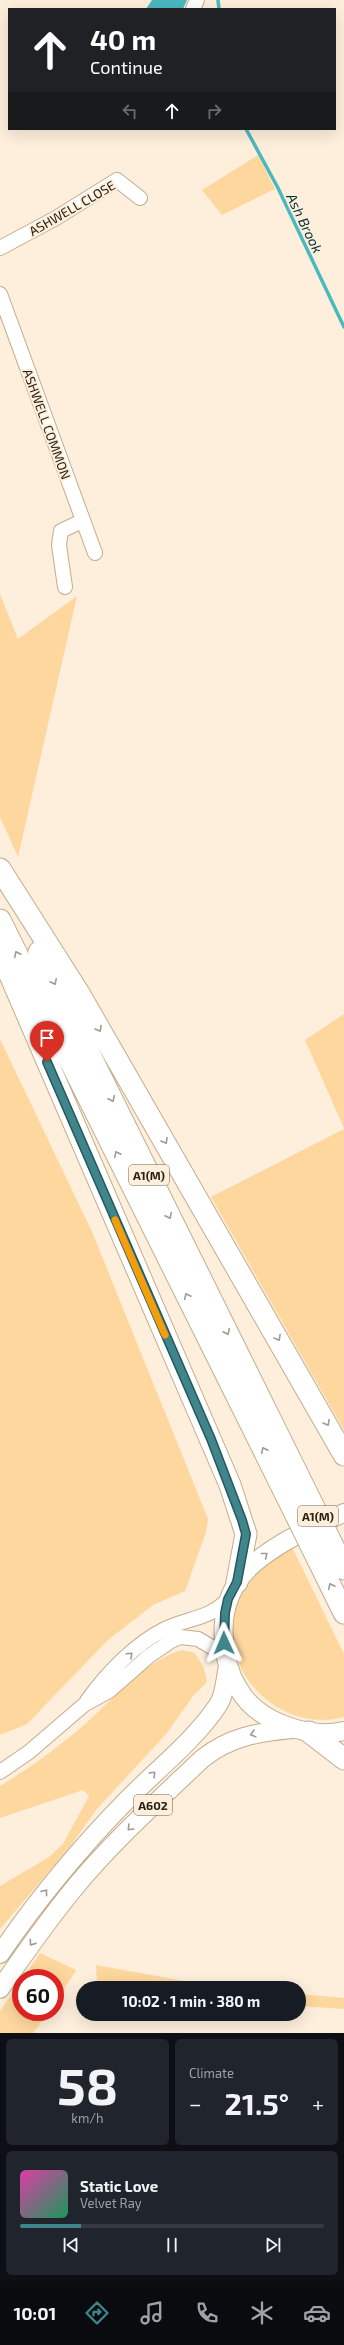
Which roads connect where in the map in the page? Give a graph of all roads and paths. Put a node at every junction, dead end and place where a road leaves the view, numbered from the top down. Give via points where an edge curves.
1 (140, 198) dead end
2 (0, 248) edge
3 (0, 294) edge
4 (82, 521) junction
5 (95, 553) dead end
6 (64, 587) dead end
7 (0, 869) edge
8 (0, 872) edge
9 (0, 920) edge
10 (0, 952) edge
11 (344, 1456) edge
12 (290, 1481) junction
13 (344, 1513) edge
14 (333, 1561) edge
15 (232, 1591) junction
16 (344, 1613) edge
17 (226, 1661) junction
18 (85, 1704) junction
19 (301, 1731) junction
20 (344, 1731) edge
21 (344, 1759) edge
22 (0, 1772) edge
23 (1, 1953) edge
24 (0, 1989) edge

1 - 2 street, ASHWELL CLOSE via 117,180 56,218
3 - 4 street, ASHWELL COMMON
4 - 5 street, ASHWELL COMMON
4 - 6 street via 61,531 59,545
7 -> 11 highway via 80,995
8 -> 12 highway, A1(M)
12 -> 9 highway, A1(M)
10 - 15 highway via 211,1439 240,1513 246,1534
12 - 14 highway, A1(M), bridge
15 -> 13 main road via 256,1563 284,1542 301,1531
16 -> 14 highway, A1(M)
15 - 17 main road via 223,1631
18 -> 15 street via 101,1681 150,1638 183,1622 212,1613
17 - 18 street via 204,1641 180,1637 161,1647 109,1691
17 - 19 main road via 238,1689 246,1698 271,1718
23 -> 17 main road, A602 via 49,1887 99,1830 201,1727 218,1705 222,1699
18 - 22 street via 34,1748
19 - 20 main road via 330,1734
19 - 21 highway
19 -> 24 main road, A602 via 258,1732 236,1738 217,1747 202,1759 109,1848 43,1927

